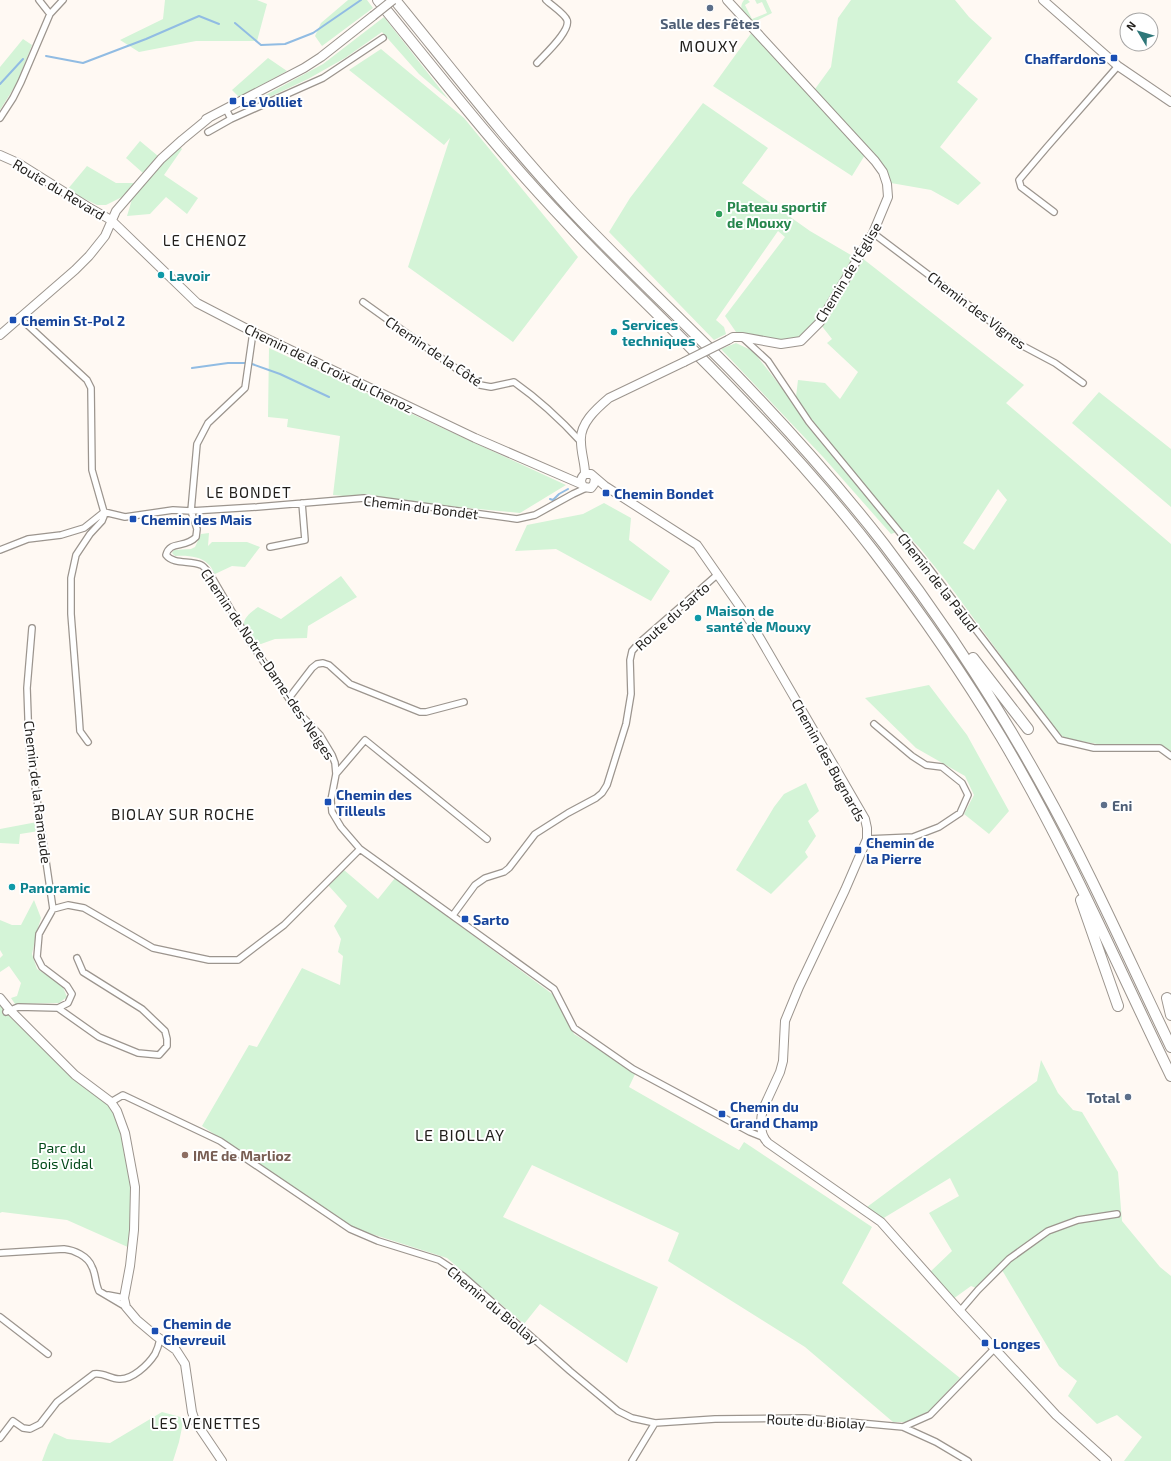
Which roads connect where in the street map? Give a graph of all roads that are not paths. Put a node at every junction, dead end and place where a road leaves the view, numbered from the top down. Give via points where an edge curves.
1 (40, 0) edge
2 (63, 0) edge
3 (378, 0) edge
4 (394, 0) edge
5 (546, 0) edge
6 (727, 0) edge
7 (1043, 0) edge
8 (50, 14) junction
9 (383, 38) dead end
10 (537, 63) dead end
11 (1118, 66) junction
12 (1171, 102) edge
13 (226, 109) junction
14 (0, 118) edge
15 (230, 119) junction
16 (208, 132) dead end
17 (0, 155) edge
18 (1054, 212) dead end
19 (112, 220) junction
20 (873, 233) junction
21 (363, 302) dead end
22 (19, 318) junction
23 (1, 331) edge
24 (253, 332) junction
25 (742, 337) junction
26 (1083, 383) dead end
27 (581, 442) junction
28 (587, 481) junction
29 (302, 503) junction
30 (191, 511) junction
31 (104, 512) junction
32 (270, 547) dead end
33 (0, 550) edge
34 (718, 574) junction
35 (923, 596) junction
36 (32, 628) dead end
37 (289, 698) junction
38 (464, 702) dead end
39 (874, 724) dead end
40 (1028, 729) dead end
41 (88, 742) dead end
42 (1171, 756) edge
43 (336, 774) junction
44 (487, 839) dead end
45 (867, 839) junction
46 (360, 849) junction
47 (1066, 856) junction
48 (53, 909) junction
49 (453, 915) junction
50 (76, 958) dead end
51 (0, 998) edge
52 (1167, 998) dead end
53 (1118, 1006) dead end
54 (58, 1008) junction
55 (11, 1010) junction
56 (1171, 1015) edge
57 (1171, 1047) edge
58 (1171, 1076) edge
59 (113, 1102) junction
60 (764, 1136) junction
61 (1117, 1214) dead end
62 (0, 1253) edge
63 (104, 1295) junction
64 (124, 1298) junction
65 (126, 1307) junction
66 (960, 1311) junction
67 (0, 1317) edge
68 (163, 1342) junction
69 (994, 1349) junction
70 (48, 1354) dead end
71 (655, 1423) junction
72 (903, 1427) junction
73 (0, 1438) edge
74 (222, 1461) edge
75 (632, 1461) edge
76 (968, 1461) edge
77 (1106, 1461) edge

1 - 8 street
2 - 8 street
3 - 47 highway via 472,116 540,194 753,411 864,539 911,600 962,675 1002,739
4 - 13 street, Route du Revard, bridge via 321,57
4 - 35 highway via 540,176 599,239 736,375 813,458 860,513
5 - 10 street via 567,18 568,23 565,32
6 - 20 street, Chemin de l'Église via 876,160 884,172 888,197
7 - 11 street
8 - 14 street via 21,82
9 - 15 street via 323,78
11 - 12 street
11 - 18 street via 1019,180 1021,187
13 - 15 street
13 - 19 street, Route du Revard via 179,136 116,211
15 - 16 street
17 - 19 street, Route du Revard via 18,163
19 - 22 street via 105,236 89,256
19 - 24 street, Chemin de la Croix du Chenoz via 197,302
20 - 25 street, Chemin de l'Église via 820,322 801,341 781,344
20 - 26 street, Chemin des Vignes via 1023,346 1055,363
21 - 27 street, Chemin de la Côté via 480,385 491,387 514,382
22 - 23 street
22 - 31 street via 87,380 91,388 92,470
24 - 28 street, Chemin de la Croix du Chenoz via 476,438 571,480
24 - 30 street via 245,388 208,423 197,444
25 - 27 street, Chemin de l'Église, bridge via 733,337 609,398 590,417 584,427
25 - 42 street, Chemin de la Palud via 768,361 809,422 925,564 1060,740 1094,748 1160,748
27 - 28 street, Chemin de l'Église
28 - 29 street, Chemin du Bondet via 573,494 535,515 517,519 364,498
28 - 34 street, Chemin des Bugnards via 606,486 697,545
29 - 30 street, Chemin du Bondet
29 - 32 street via 305,540
30 - 31 street via 172,510 125,517
30 - 37 street, Chemin de Notre-Dame-des-Neiges via 197,528 196,538 190,543 171,547 166,555 173,561 202,565 210,574 248,639
31 - 33 street via 84,528 61,535 28,539
31 - 41 street via 102,521 76,555 71,578 70,614 80,731
34 - 45 street, Chemin des Bugnards via 750,621 865,819
34 - 49 street, Route du Sarto via 632,651 631,694 626,724 607,785 602,793 535,834 509,868 475,885
35 - 40 highway
35 - 57 highway via 994,702 1044,788
36 - 48 street, Chemin de la Ramaude via 26,688 29,745
37 - 38 street via 312,668 323,663 335,669 350,684 420,712
37 - 43 street, Chemin de Notre-Dame-des-Neiges via 298,712 320,735 335,764
39 - 45 street via 926,765 942,767 962,783 968,796 960,813 940,827 913,837
43 - 44 street via 366,740
43 - 46 street, Chemin de Notre-Dame-des-Neiges via 331,800 332,812 335,820
45 - 60 street, Chemin des Bugnards via 785,1021 783,1061 763,1109 761,1129
46 - 48 street via 284,925 238,960 209,960 153,948 84,908 68,905
46 - 49 street, Chemin de Notre-Dame-des-Neiges
47 - 53 highway
47 - 58 highway
48 - 54 street via 39,934 37,957 42,967 67,986 72,994 68,1003
49 - 60 street, Chemin de Notre-Dame-des-Neiges via 554,989 574,1028 633,1069 750,1132
50 - 54 street via 83,972 142,1009 165,1031 167,1046 159,1055 138,1053 99,1037
51 - 55 street
52 - 56 highway
54 - 55 street
55 - 59 street via 75,1075
59 - 64 street via 125,1133 135,1187 134,1230
59 - 71 street, Chemin du Biollay via 123,1095 220,1141 350,1229 378,1241 439,1260 463,1276 618,1411 632,1418
60 - 66 street via 770,1145 881,1222
61 - 66 street via 1078,1220 1048,1231 1009,1260
62 - 63 street via 64,1249 74,1251 91,1264 97,1288
63 - 64 street
63 - 65 street
64 - 65 street
65 - 68 street
66 - 69 street
67 - 70 street
68 - 73 street via 142,1368 125,1378 116,1379 98,1374 90,1376 57,1402 40,1424 30,1429 23,1428 13,1421
68 - 74 street via 176,1350 185,1364 195,1421
69 - 72 street via 930,1415
69 - 77 street via 1056,1415
71 - 72 street, Route du Biolay via 805,1418
71 - 75 street
72 - 76 street, Route du Biolay via 936,1442

